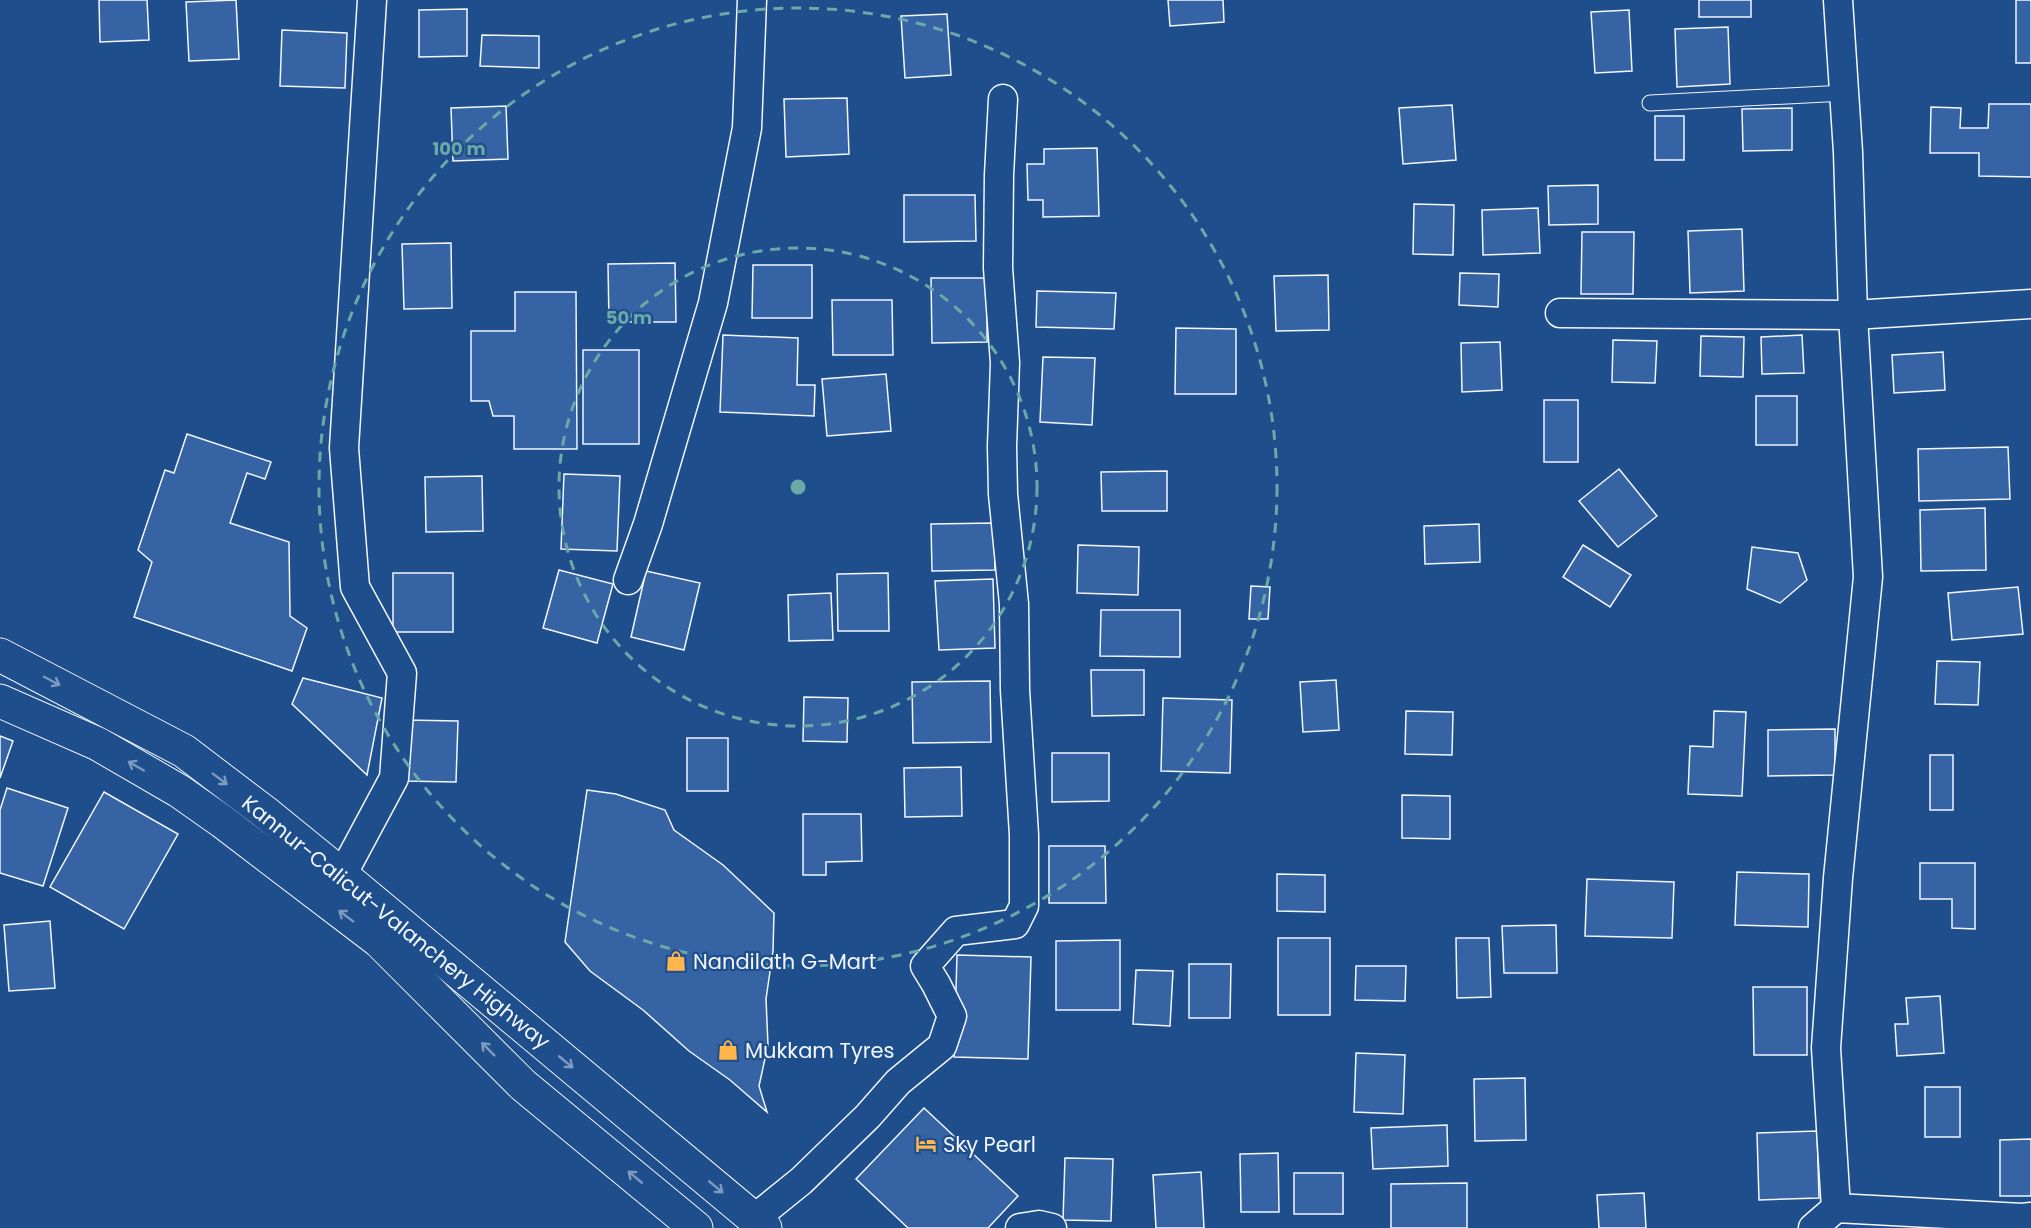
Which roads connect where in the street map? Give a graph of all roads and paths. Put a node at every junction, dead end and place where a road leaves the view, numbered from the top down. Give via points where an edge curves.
1 (372, 0) edge
2 (752, 0) edge
3 (1838, 0) edge
4 (1845, 93) junction
5 (1003, 99) dead end
6 (1650, 103) dead end
7 (2031, 304) edge
8 (1560, 313) dead end
9 (1852, 315) junction
10 (628, 580) dead end
11 (0, 655) edge
12 (0, 701) edge
13 (342, 875) junction
14 (1836, 1208) junction
15 (2031, 1217) edge
16 (760, 1224) edge
17 (696, 1228) edge
18 (1020, 1228) edge
19 (1052, 1228) edge
20 (1813, 1228) edge

1 - 13 street via 344,448 355,587 402,673 394,778
2 - 10 street via 747,128 713,303
3 - 4 street
4 - 6 lane
4 - 9 street
5 - 16 street via 998,268 1005,363 1003,494 1014,604 1024,906 1015,924 956,932 925,966 952,1016 942,1046 898,1082
7 - 9 street
8 - 9 street
9 - 14 street via 1868,577 1838,878 1826,1048
11 -> 13 highway, Kannur-Calicut-Valanchery Highway via 184,751
17 -> 12 highway, Kannur-Calicut-Valanchery Highway via 523,1084 379,941 232,829 179,790 98,744
13 -> 16 highway, Kannur-Calicut-Valanchery Highway
14 - 15 street
14 - 20 street
18 - 19 street

